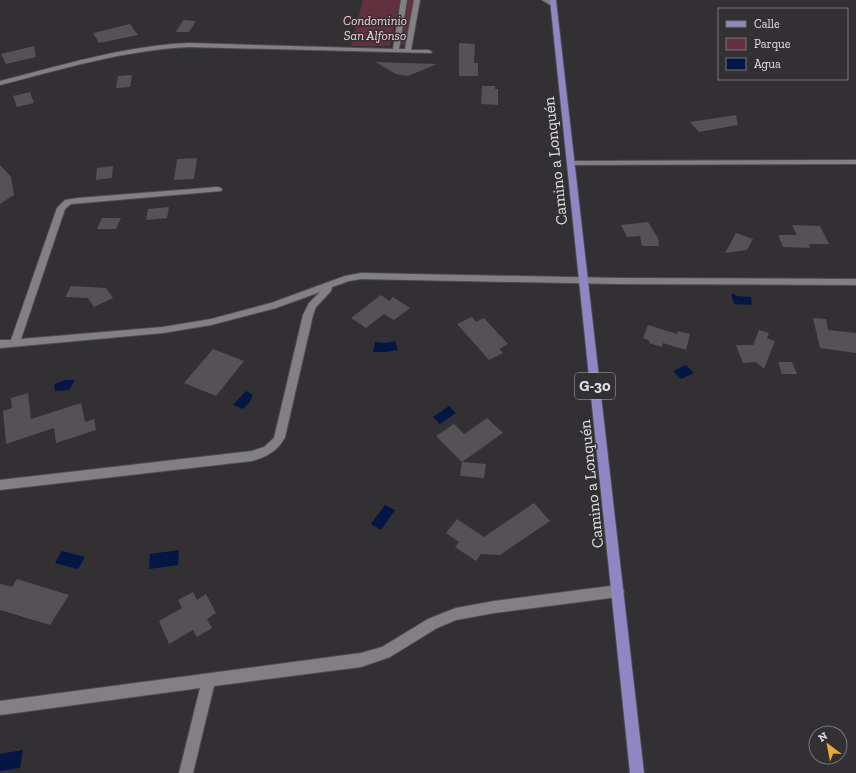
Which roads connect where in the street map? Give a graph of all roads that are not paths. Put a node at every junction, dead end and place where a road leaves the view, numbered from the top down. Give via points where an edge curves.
1 (404, 0) edge
2 (417, 0) edge
3 (550, 2) edge
4 (396, 51) junction
5 (408, 51) junction
6 (429, 52) dead end
7 (0, 82) edge
8 (856, 162) edge
9 (570, 163) junction
10 (218, 189) dead end
11 (583, 280) junction
12 (856, 282) edge
13 (332, 285) junction
14 (15, 343) junction
15 (0, 344) edge
16 (0, 485) edge
17 (618, 591) junction
18 (209, 680) junction
19 (0, 708) edge
20 (186, 773) edge
21 (636, 773) edge

1 - 4 street
2 - 5 street
3 - 9 main road, Camino a Lonquén / G-30
4 - 5 street
4 - 7 street via 159,46
5 - 6 street
8 - 9 street
9 - 11 main road, Camino a Lonquén / G-30
10 - 14 street via 78,200 66,204 62,208
11 - 12 street
11 - 13 street via 370,276 348,278
11 - 17 main road, Camino a Lonquén / G-30
13 - 14 street via 273,306 189,326
13 - 16 street via 319,297 308,315 281,433 277,442 263,453
14 - 15 street
17 - 18 street via 456,614 433,623 386,652 361,660
17 - 21 main road, Camino a Lonquén / G-30
18 - 19 street
18 - 20 street

